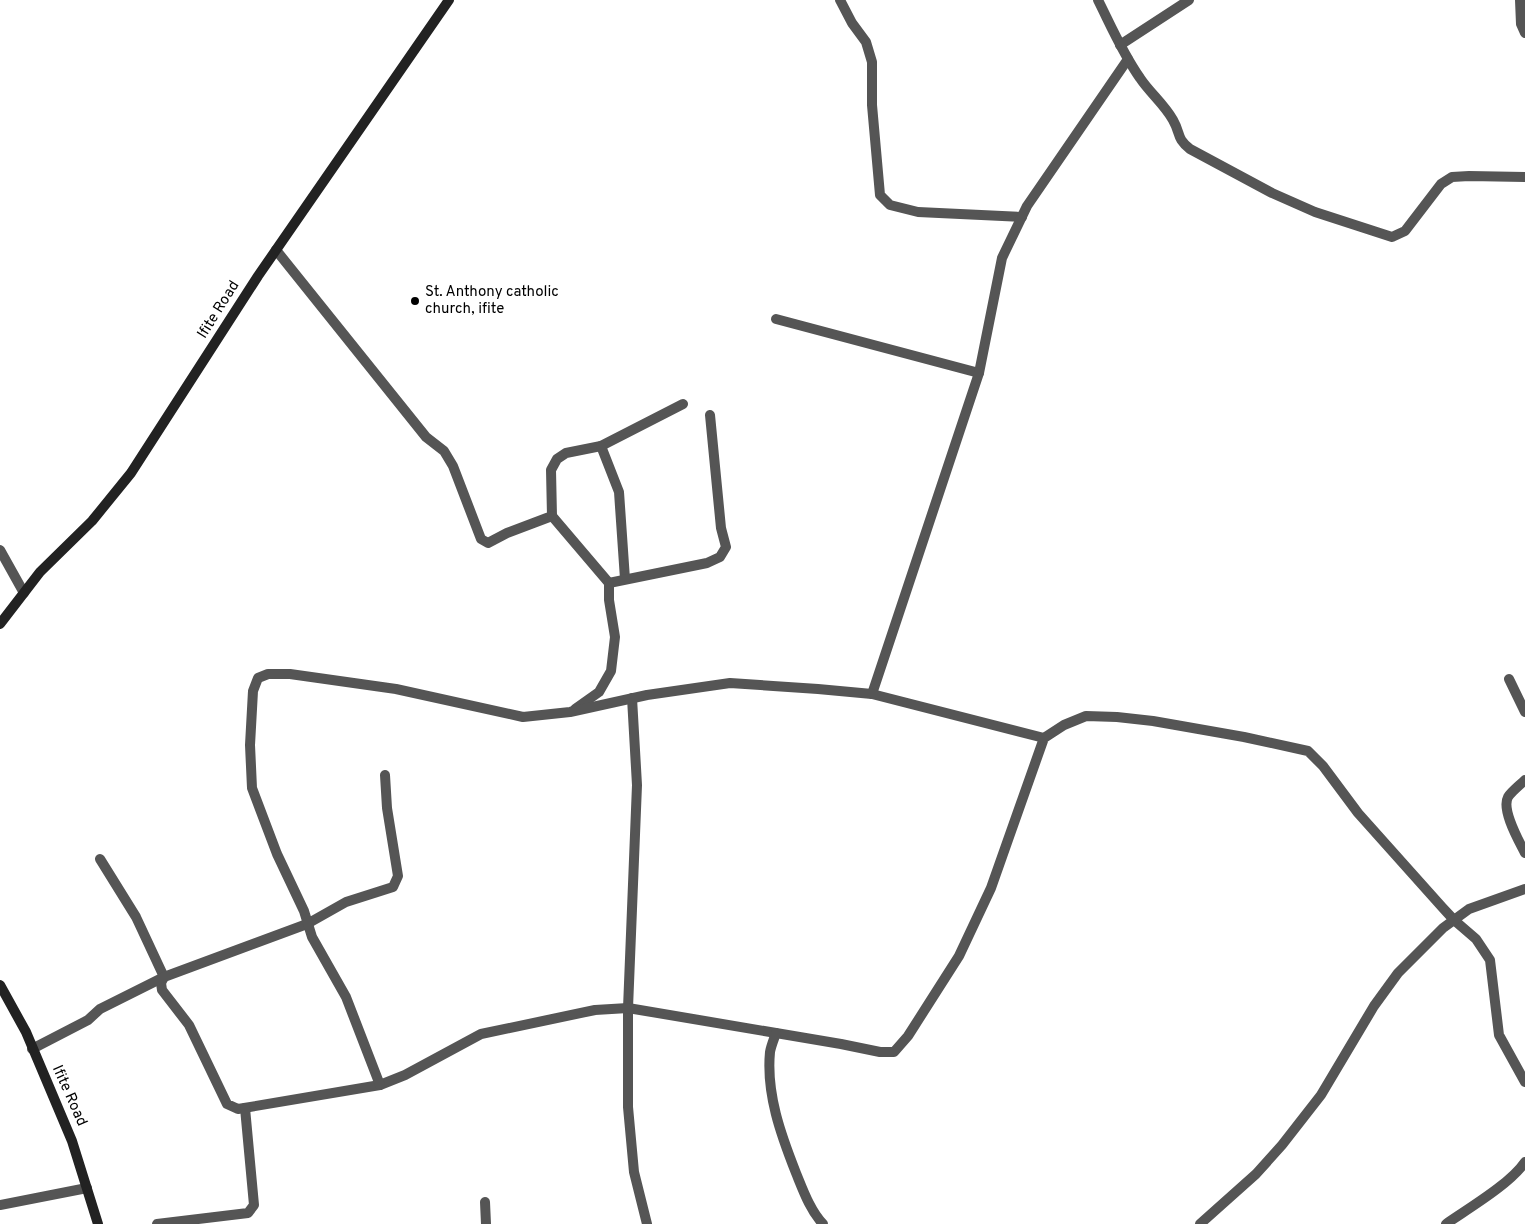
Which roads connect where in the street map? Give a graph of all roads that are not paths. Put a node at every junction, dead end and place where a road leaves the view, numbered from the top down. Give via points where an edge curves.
1 (449, 0) edge
2 (840, 0) edge
3 (1098, 0) edge
4 (1190, 0) edge
5 (1520, 0) edge
6 (1525, 33) edge
7 (1120, 45) junction
8 (1128, 59) junction
9 (1525, 177) edge
10 (1022, 217) junction
11 (276, 250) junction
12 (776, 319) dead end
13 (979, 373) junction
14 (683, 404) dead end
15 (710, 415) dead end
16 (601, 446) junction
17 (552, 516) junction
18 (0, 550) edge
19 (625, 579) junction
20 (609, 583) junction
21 (24, 593) junction
22 (0, 624) edge
23 (1509, 679) dead end
24 (872, 694) junction
25 (632, 698) junction
26 (570, 712) junction
27 (1525, 712) edge
28 (1044, 738) junction
29 (386, 775) dead end
30 (1525, 780) edge
31 (1525, 854) edge
32 (100, 859) dead end
33 (1525, 889) edge
34 (1454, 920) junction
35 (307, 924) junction
36 (164, 977) junction
37 (0, 985) edge
38 (4, 1002) edge
39 (628, 1008) junction
40 (776, 1033) junction
41 (32, 1049) junction
42 (1525, 1082) edge
43 (380, 1085) junction
44 (244, 1108) junction
45 (1525, 1162) edge
46 (87, 1188) junction
47 (485, 1202) dead end
48 (0, 1205) edge
49 (98, 1224) edge
50 (157, 1224) edge
51 (486, 1224) edge
52 (647, 1224) edge
53 (823, 1224) edge
54 (1200, 1224) edge
55 (1446, 1224) edge

1 - 11 street, Ifite Road
2 - 10 street via 866,42 872,62 872,105 880,195 890,205 918,212
3 - 7 street
4 - 7 street
5 - 6 street via 1520,24
7 - 8 street
8 - 9 street via 1174,121 1181,142 1190,150 1315,212 1392,237 1405,231 1441,184 1452,177
8 - 10 street
10 - 13 street via 1002,258
11 - 17 street via 426,436 444,451 481,539 488,543
11 - 21 street, Ifite Road via 131,473 92,521 40,572
12 - 13 street
13 - 24 street
14 - 16 street
15 - 19 street via 721,528 726,547 720,556 706,563
16 - 17 street via 566,453 557,459 551,470
16 - 19 street via 619,492
17 - 20 street
18 - 21 street
19 - 20 street
20 - 26 street via 615,637 611,671 599,692
21 - 22 street, Ifite Road
23 - 27 street
24 - 25 street via 730,683
24 - 28 street
25 - 26 street
25 - 39 street via 637,785
26 - 35 street via 523,718 396,689 310,676 268,674 258,678 253,692 250,745 252,788
28 - 34 street via 1086,716 1153,721 1308,751 1358,813
28 - 40 street via 987,897 959,956 908,1036 894,1052
29 - 35 street via 387,808 398,876 396,883 393,887 346,902
30 - 31 street via 1508,798 1507,808
32 - 36 street via 136,917
33 - 34 street via 1470,909
34 - 42 street via 1476,939 1490,960 1499,1035
34 - 54 street via 1398,973 1374,1006 1321,1096 1282,1145 1256,1174
35 - 36 street
35 - 43 street via 346,997
36 - 41 street via 100,1009 88,1020
36 - 44 street via 162,990 189,1025 227,1104
37 - 38 street, Ifite Road
38 - 41 street, Ifite Road via 26,1032
39 - 40 street
39 - 43 street via 596,1010 481,1034
39 - 52 street via 628,1107 634,1172
40 - 53 street via 770,1051 777,1119 806,1198
41 - 46 street, Ifite Road via 72,1141
43 - 44 street
44 - 50 street via 254,1205 248,1213
45 - 55 street via 1500,1186
46 - 48 street
46 - 49 street, Ifite Road
47 - 51 street

